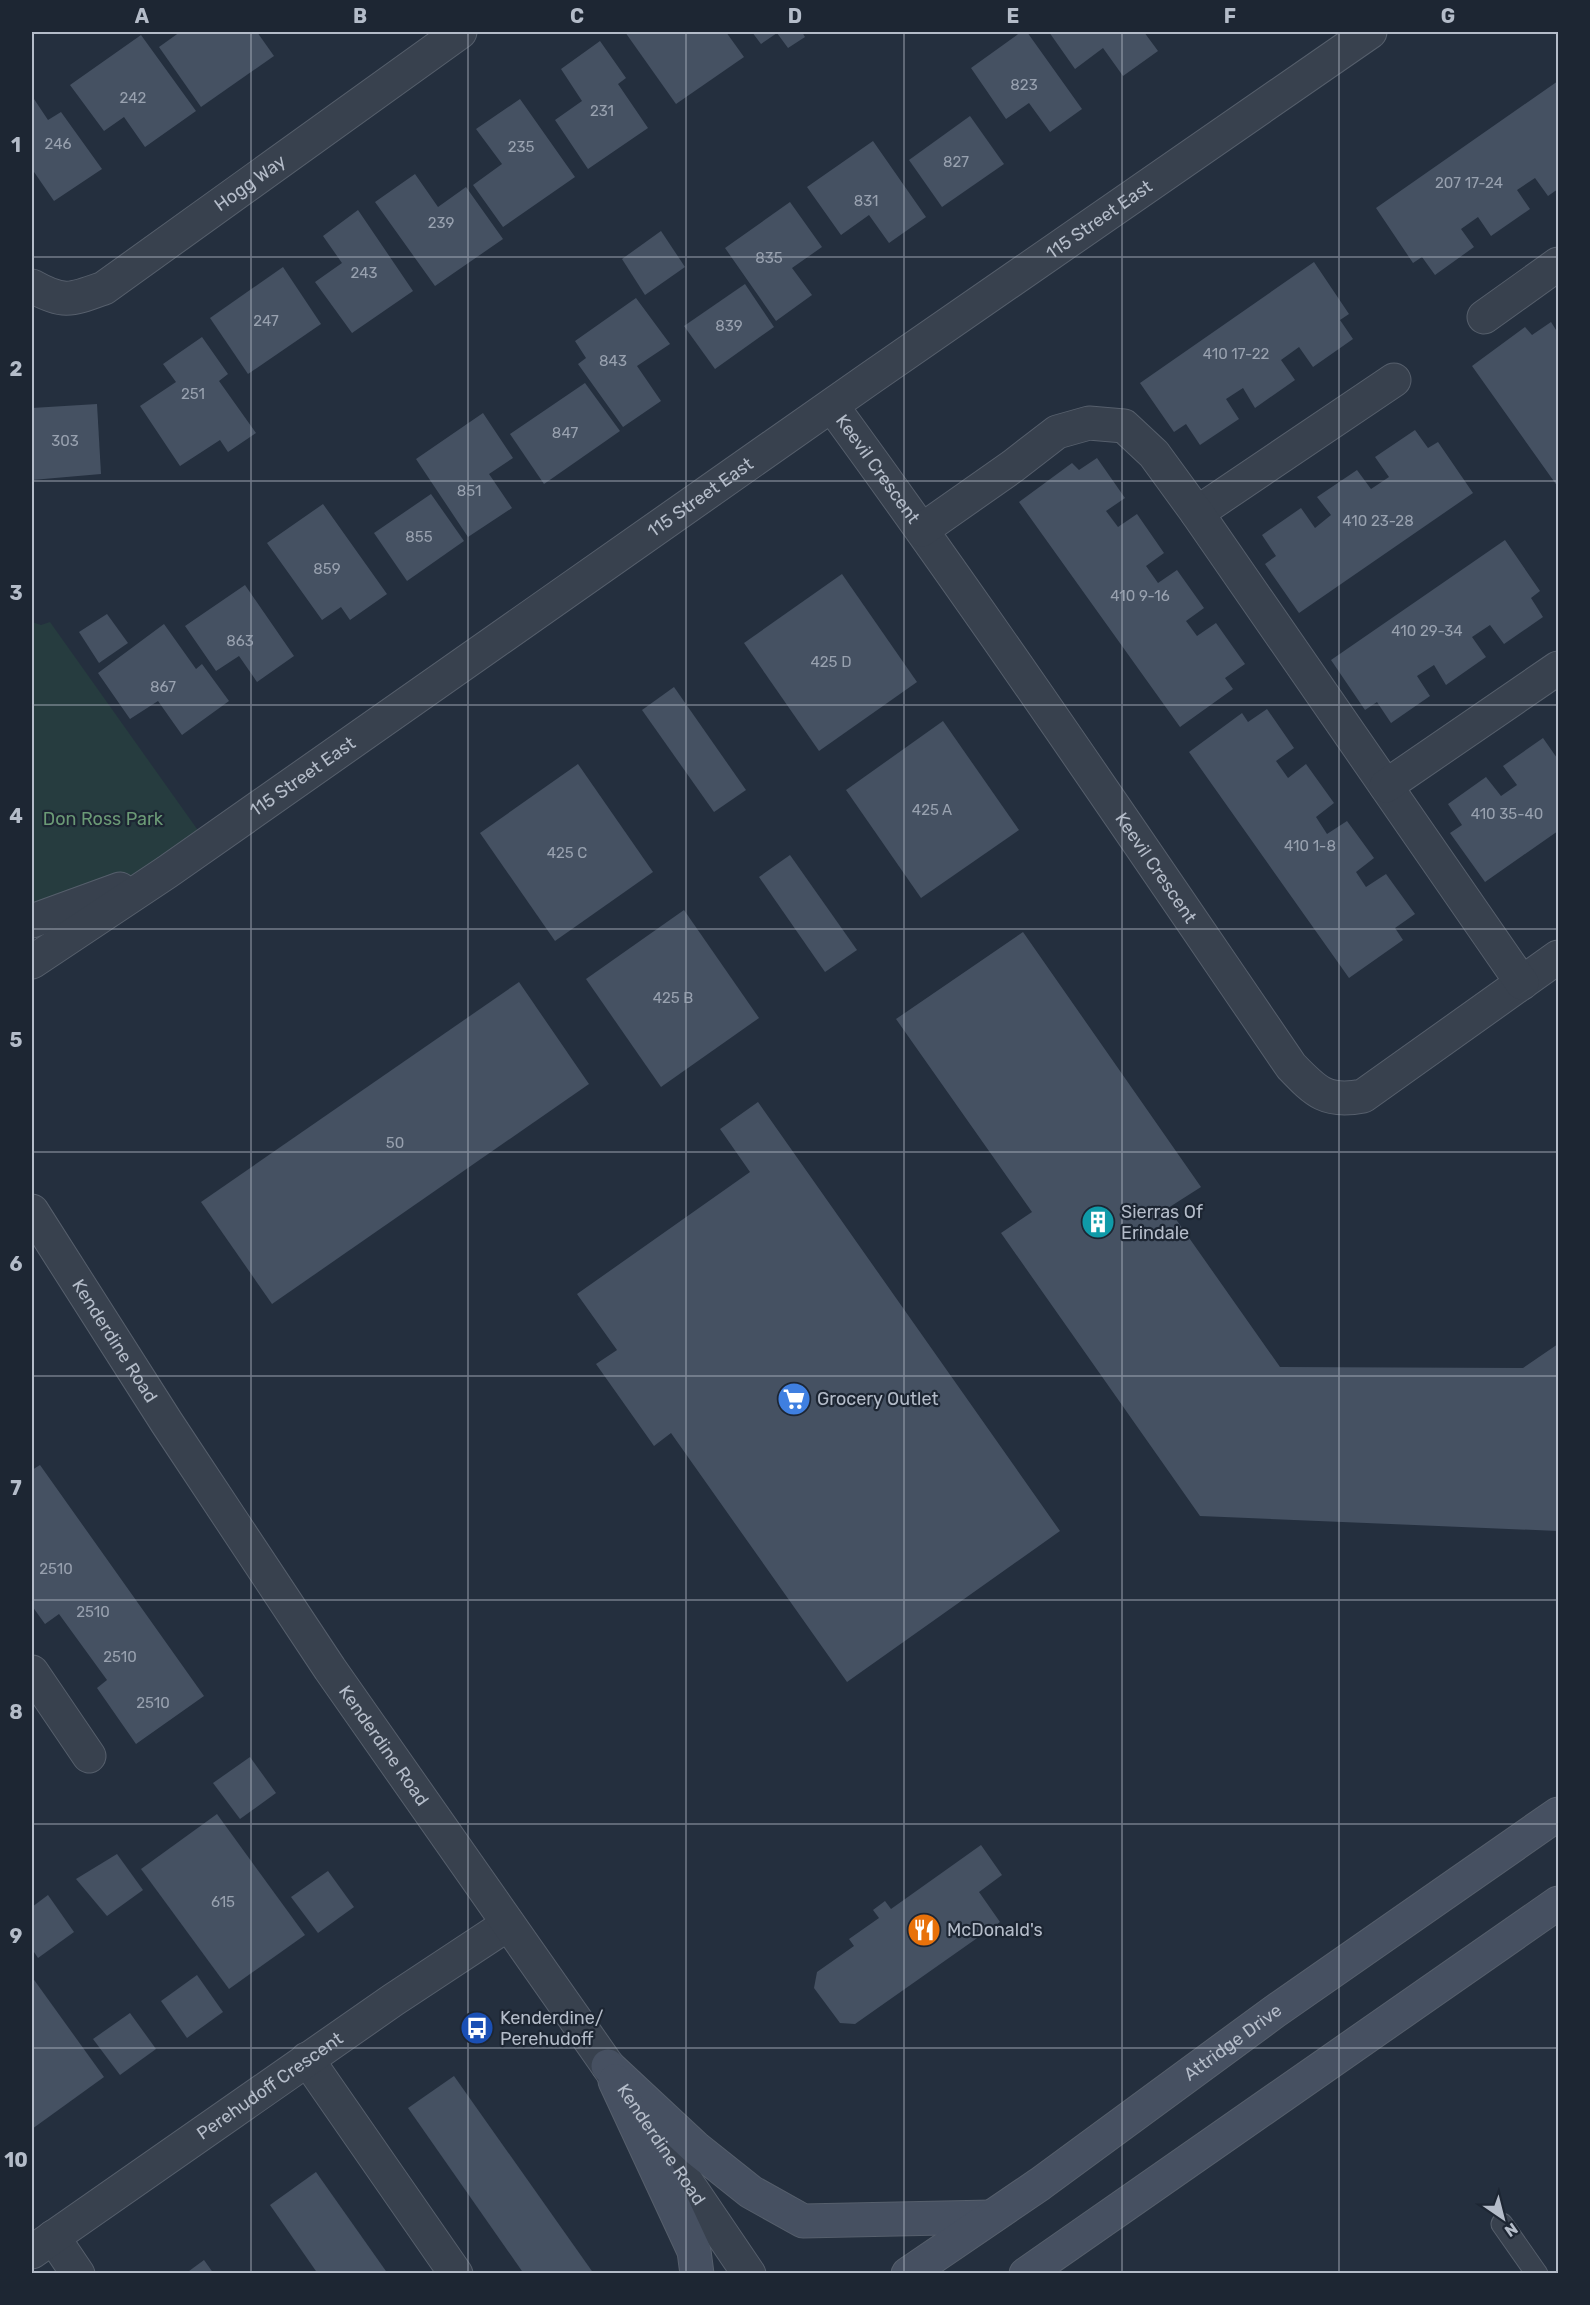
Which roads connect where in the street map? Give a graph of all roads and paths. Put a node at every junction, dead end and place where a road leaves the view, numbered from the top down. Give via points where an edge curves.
1 (460, 32) edge
2 (1370, 32) edge
3 (1558, 264) edge
4 (32, 286) edge
5 (1484, 317) dead end
6 (1394, 381) dead end
7 (832, 406) junction
8 (1197, 513) junction
9 (921, 530) junction
10 (1558, 668) edge
11 (1386, 786) junction
12 (167, 872) junction
13 (32, 921) edge
14 (1558, 957) edge
15 (32, 962) edge
16 (1522, 983) junction
17 (32, 1211) edge
18 (32, 1672) edge
19 (88, 1756) dead end
20 (1558, 1814) edge
21 (1558, 1903) edge
22 (508, 1924) junction
23 (307, 2060) junction
24 (608, 2066) junction
25 (991, 2217) junction
26 (1502, 2224) dead end
27 (42, 2244) edge
28 (78, 2274) edge
29 (456, 2274) edge
30 (697, 2274) edge
31 (749, 2274) edge
32 (908, 2274) edge
33 (1026, 2274) edge
34 (1537, 2274) edge

1 - 4 street, Hogg Way via 104,288 72,299 49,296
2 - 7 street, 115 Street East
3 - 5 street
6 - 8 street
7 - 9 street, Keevil Crescent
7 - 12 street, 115 Street East
8 - 9 street via 1154,454 1124,426 1089,423 1057,432
8 - 11 street
9 - 16 street, Keevil Crescent via 1291,1066 1313,1089 1341,1100 1363,1095
10 - 11 street
11 - 16 street
12 - 13 street
12 - 15 street, 115 Street East
14 - 16 street, Keevil Crescent
17 - 22 street, Kenderdine Road via 330,1669
18 - 19 street
20 - 25 main road, Attridge Drive via 1274,2012
21 - 33 main road
22 - 23 street, Perehudoff Crescent
22 - 24 street, Kenderdine Road
23 - 27 street, Perehudoff Crescent
23 - 29 street
24 - 25 main road via 751,2192 803,2221
24 - 30 main road via 694,2251
24 - 31 street, Kenderdine Road
25 - 32 main road, Attridge Drive
26 - 34 lane
27 - 28 street

